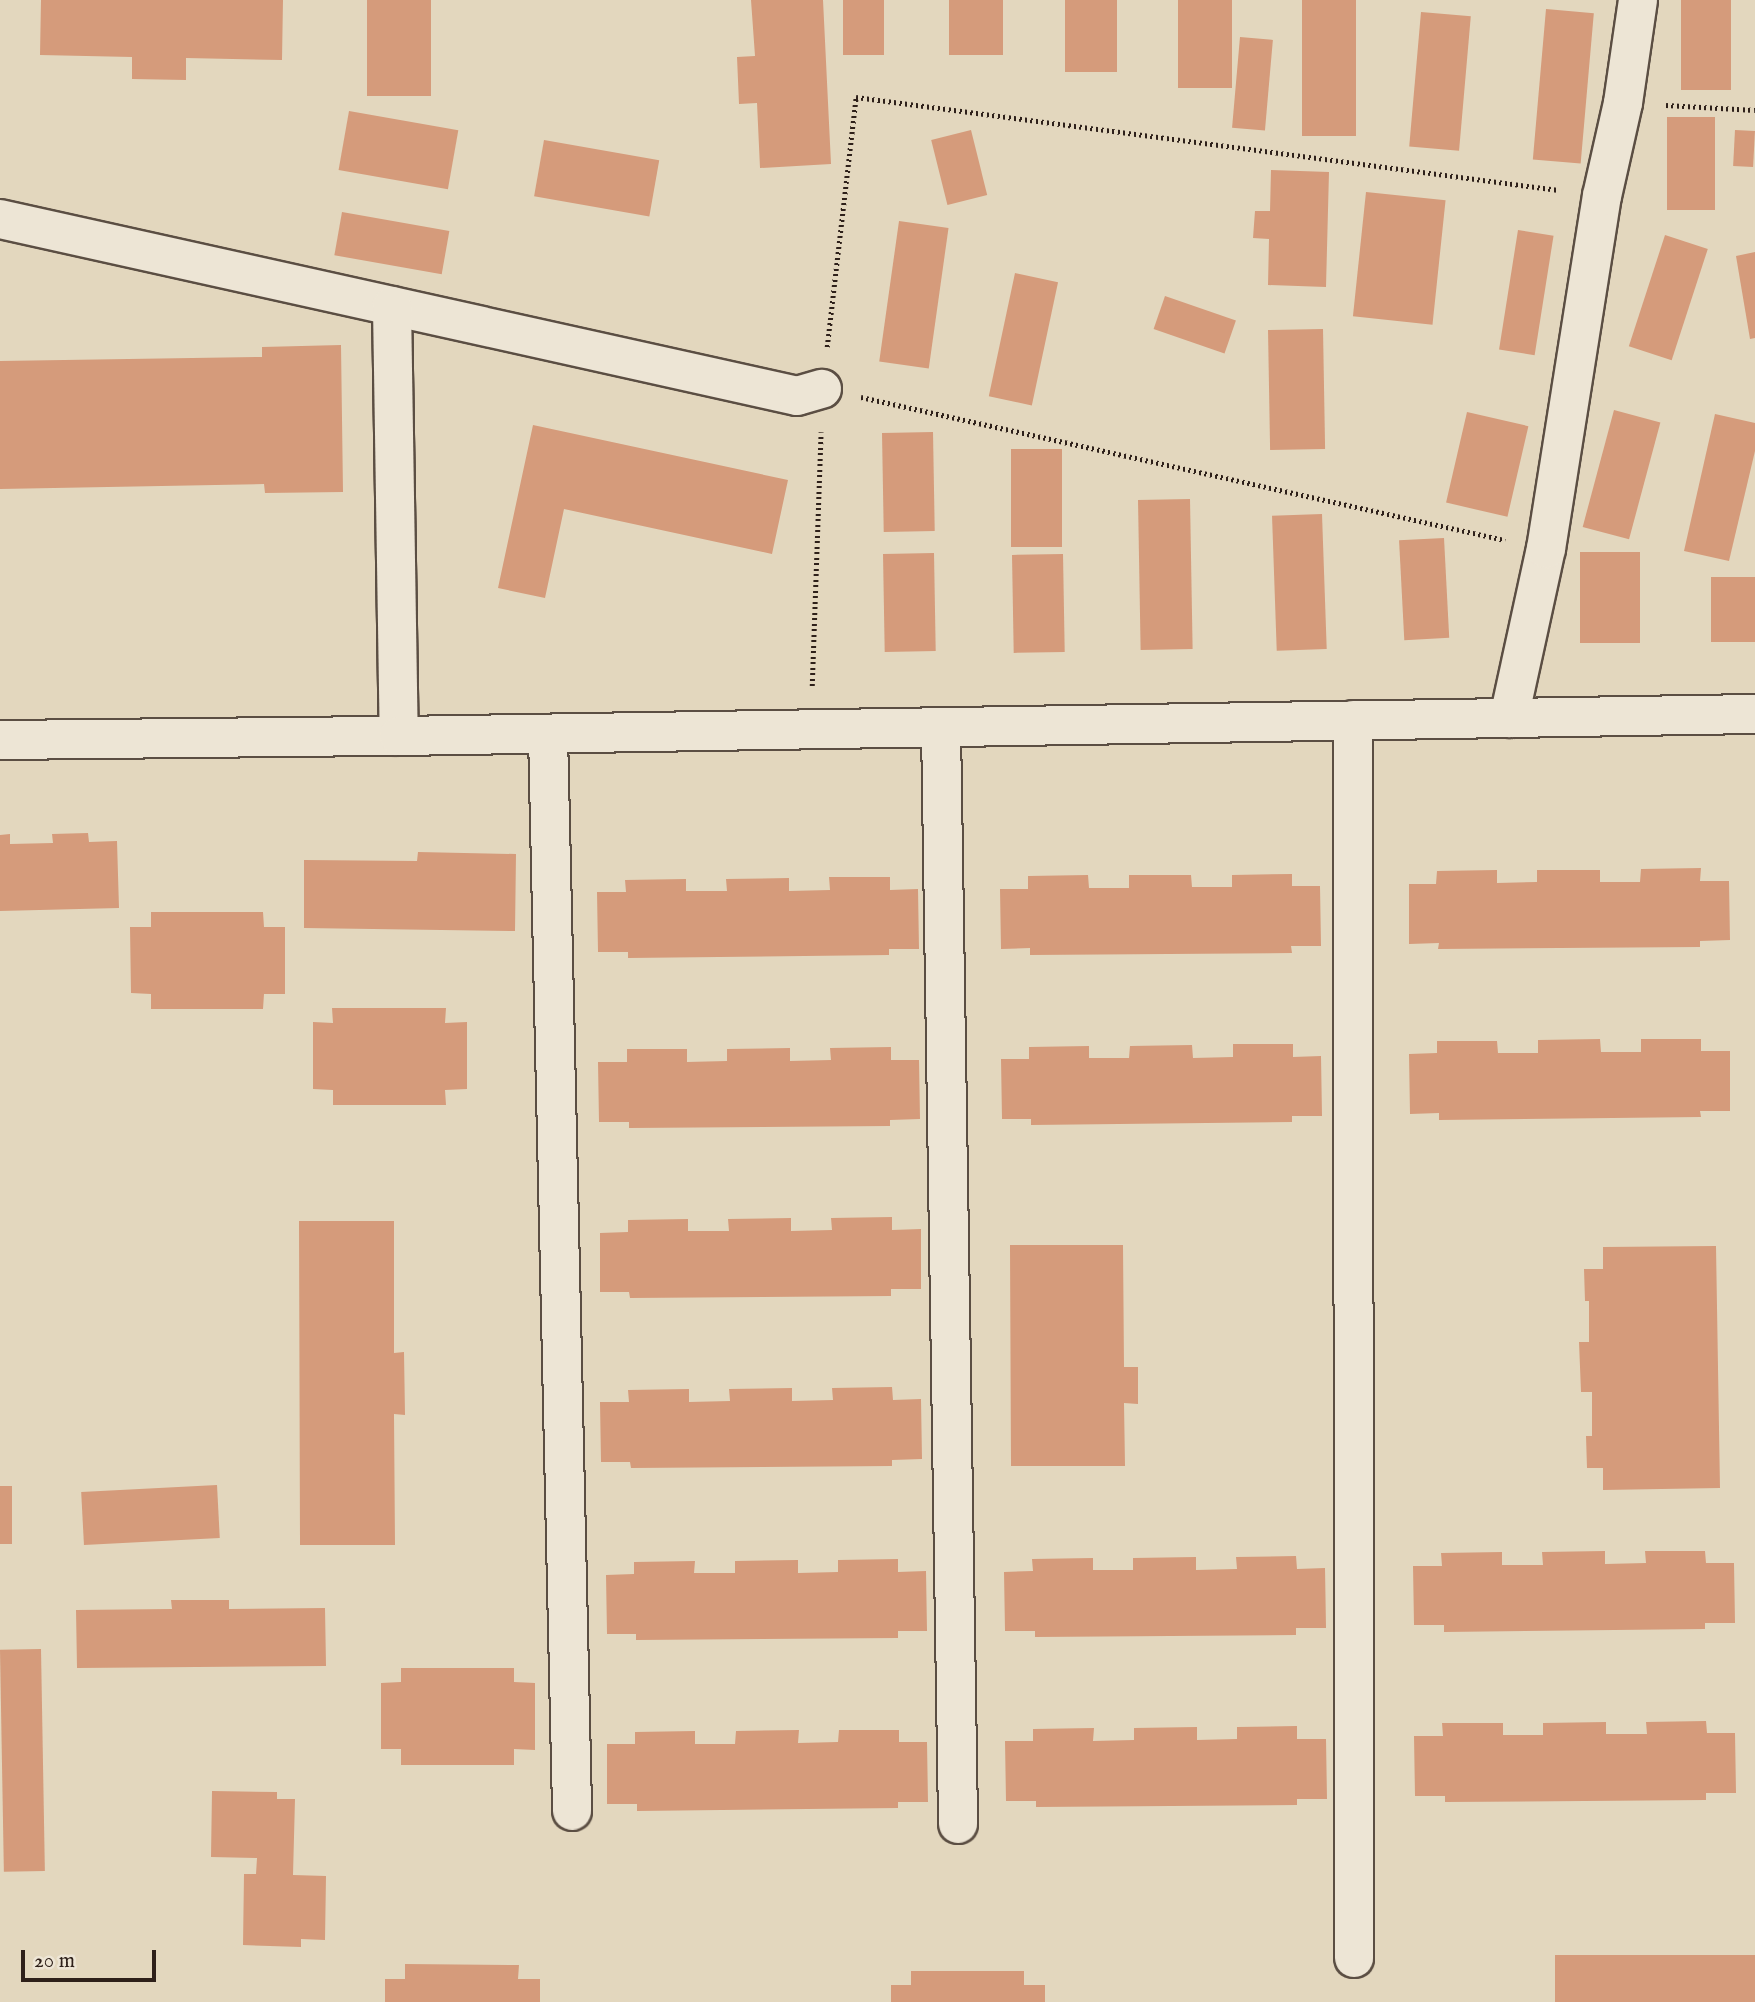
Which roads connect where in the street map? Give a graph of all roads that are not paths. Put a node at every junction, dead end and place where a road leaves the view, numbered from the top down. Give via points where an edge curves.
1 (1638, 0) edge
2 (0, 219) edge
3 (392, 306) junction
4 (822, 389) road end
5 (1755, 714) edge
6 (1509, 718) junction
7 (1353, 720) junction
8 (941, 727) junction
9 (548, 734) junction
10 (399, 736) junction
11 (0, 740) edge
12 (572, 1811) dead end
13 (958, 1824) dead end
14 (1354, 1958) dead end

1 - 6 street via 1546,549
2 - 3 street
3 - 4 street via 797,396
3 - 10 street
5 - 6 street
6 - 7 street
7 - 8 street
7 - 14 street
8 - 9 street
8 - 13 street
9 - 10 street
9 - 12 street
10 - 11 street

